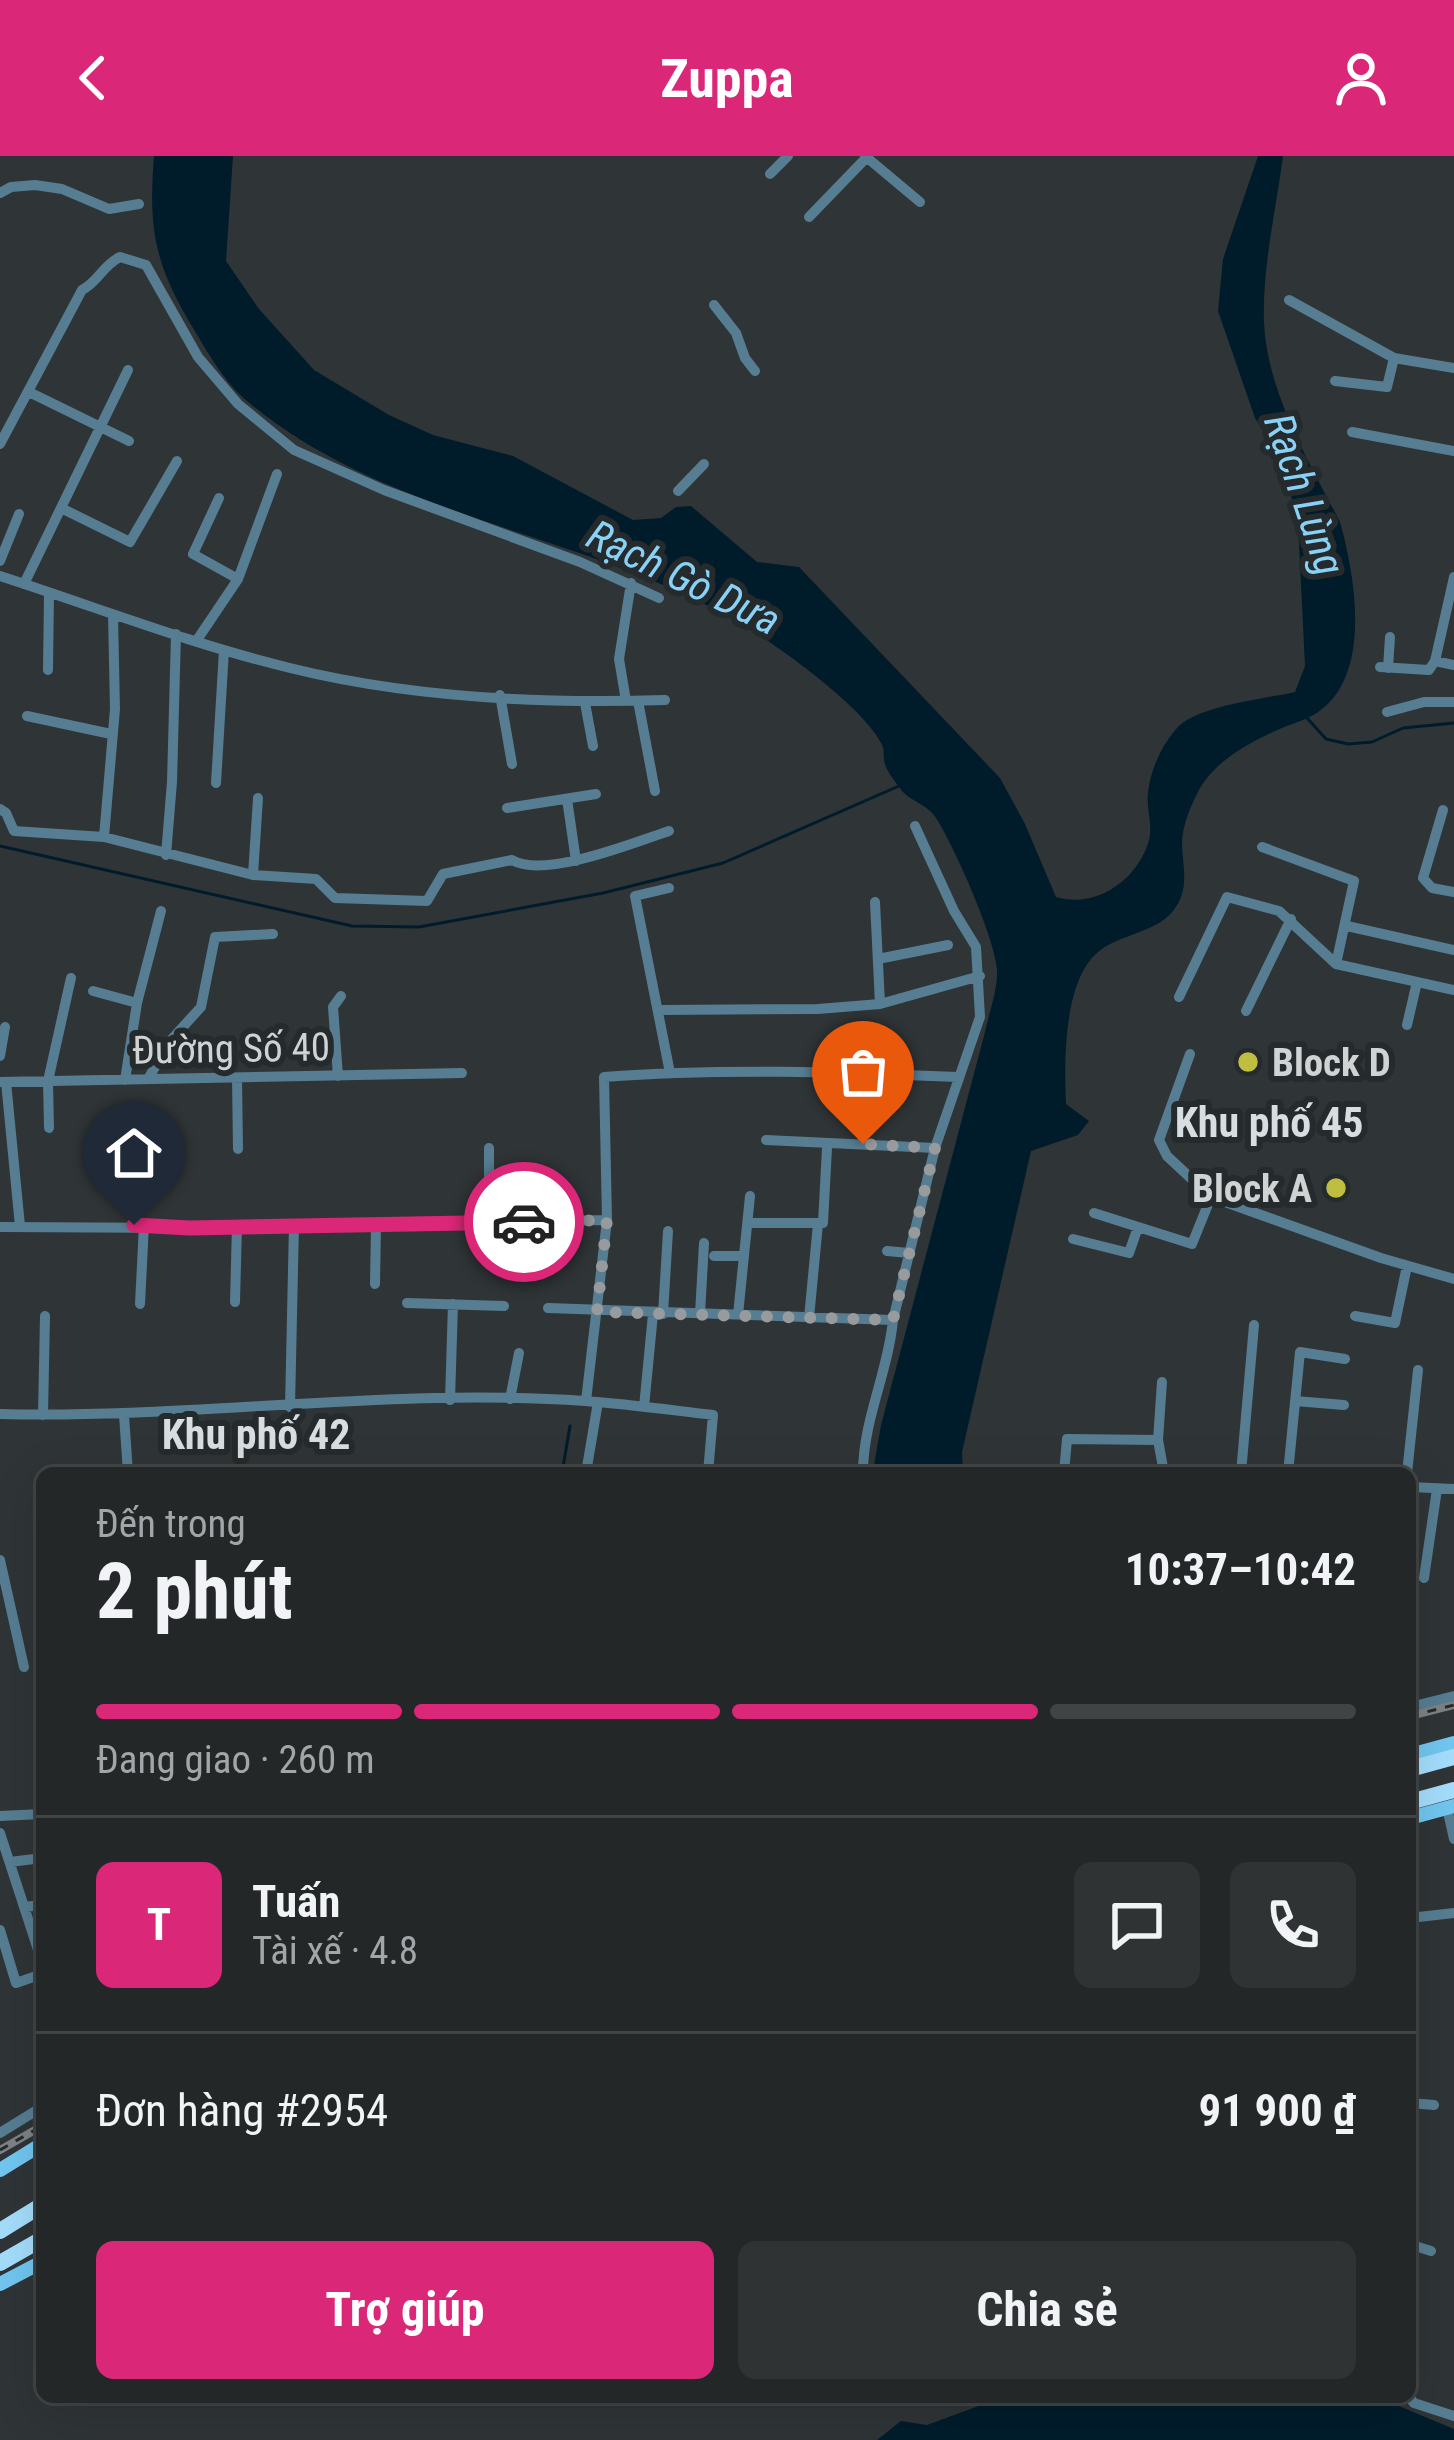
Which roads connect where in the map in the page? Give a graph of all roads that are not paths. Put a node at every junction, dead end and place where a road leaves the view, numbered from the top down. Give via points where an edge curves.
1 (788, 156) edge
2 (866, 157) edge
3 (770, 174) dead end
4 (0, 194) edge
5 (920, 202) dead end
6 (139, 204) dead end
7 (809, 217) dead end
8 (1289, 300) dead end
9 (715, 305) dead end
10 (1394, 358) junction
11 (1454, 368) edge
12 (128, 370) dead end
13 (755, 371) dead end
14 (1335, 381) dead end
15 (29, 392) junction
16 (101, 425) junction
17 (1352, 432) dead end
18 (129, 441) dead end
19 (0, 444) edge
20 (1454, 451) edge
21 (177, 460) dead end
22 (704, 464) dead end
23 (278, 473) dead end
24 (678, 491) dead end
25 (219, 498) dead end
26 (61, 508) junction
27 (19, 514) dead end
28 (0, 562) edge
29 (0, 576) edge
30 (1454, 577) edge
31 (238, 579) junction
32 (631, 583) junction
33 (24, 584) junction
34 (49, 592) junction
35 (659, 598) dead end
36 (113, 615) junction
37 (176, 634) junction
38 (1390, 638) dead end
39 (197, 640) junction
40 (224, 650) junction
41 (1435, 661) junction
42 (1454, 665) edge
43 (47, 670) dead end
44 (500, 695) junction
45 (632, 700) junction
46 (664, 700) dead end
47 (1454, 702) edge
48 (585, 703) junction
49 (1387, 712) dead end
50 (27, 716) dead end
51 (111, 734) junction
52 (593, 746) dead end
53 (512, 764) dead end
54 (216, 783) dead end
55 (655, 791) dead end
56 (596, 794) dead end
57 (259, 798) dead end
58 (567, 799) junction
59 (507, 808) dead end
60 (0, 809) edge
61 (1443, 809) dead end
62 (915, 826) dead end
63 (669, 831) dead end
64 (104, 837) junction
65 (1262, 848) dead end
66 (166, 855) junction
67 (576, 861) junction
68 (253, 875) junction
69 (669, 888) dead end
70 (1454, 892) edge
71 (875, 902) dead end
72 (161, 911) dead end
73 (1291, 919) junction
74 (1347, 926) junction
75 (273, 934) dead end
76 (948, 945) dead end
77 (1454, 950) edge
78 (878, 959) junction
79 (1336, 964) junction
80 (980, 976) junction
81 (71, 978) dead end
82 (1417, 982) junction
83 (1454, 989) edge
84 (93, 991) dead end
85 (341, 996) dead end
86 (1179, 997) dead end
87 (137, 1004) junction
88 (880, 1004) junction
89 (660, 1010) junction
90 (1246, 1011) dead end
91 (1407, 1025) dead end
92 (5, 1027) dead end
93 (1190, 1054) dead end
94 (0, 1056) edge
95 (670, 1072) junction
96 (462, 1073) dead end
97 (338, 1076) junction
98 (958, 1076) junction
99 (237, 1078) junction
100 (148, 1079) junction
101 (125, 1080) junction
102 (48, 1081) junction
103 (3, 1082) edge
104 (49, 1128) dead end
105 (766, 1140) dead end
106 (488, 1148) dead end
107 (827, 1148) dead end
108 (935, 1148) junction
109 (238, 1149) dead end
110 (537, 1177) dead end
111 (750, 1196) dead end
112 (1211, 1197) junction
113 (1094, 1214) dead end
114 (607, 1220) junction
115 (489, 1222) junction
116 (537, 1222) junction
117 (748, 1223) junction
118 (295, 1224) junction
119 (376, 1224) junction
120 (818, 1224) junction
121 (144, 1225) junction
122 (237, 1225) junction
123 (20, 1226) junction
124 (0, 1227) edge
125 (1138, 1227) junction
126 (668, 1231) dead end
127 (1073, 1239) dead end
128 (704, 1243) dead end
129 (887, 1251) dead end
130 (909, 1253) junction
131 (715, 1256) dead end
132 (744, 1256) junction
133 (1407, 1266) junction
134 (1454, 1279) edge
135 (375, 1284) dead end
136 (235, 1302) dead end
137 (406, 1303) dead end
138 (140, 1304) dead end
139 (453, 1304) junction
140 (504, 1306) dead end
141 (548, 1308) dead end
142 (597, 1312) junction
143 (658, 1314) junction
144 (700, 1314) junction
145 (738, 1315) junction
146 (45, 1316) dead end
147 (1355, 1316) dead end
148 (809, 1318) junction
149 (893, 1320) junction
150 (1254, 1325) dead end
151 (519, 1353) dead end
152 (1345, 1359) dead end
153 (1418, 1370) dead end
154 (1162, 1382) dead end
155 (510, 1399) junction
156 (450, 1400) junction
157 (592, 1401) junction
158 (1295, 1401) junction
159 (1344, 1406) dead end
160 (290, 1407) junction
161 (644, 1407) junction
162 (0, 1414) edge
163 (124, 1414) junction
164 (43, 1415) junction
165 (1158, 1440) junction
166 (128, 1467) edge
167 (586, 1467) edge
168 (708, 1467) edge
169 (864, 1467) edge
170 (1065, 1467) edge
171 (1163, 1467) edge
172 (1242, 1467) edge
173 (1289, 1467) edge
174 (1408, 1467) edge
175 (1416, 1487) edge
176 (1437, 1489) junction
177 (1454, 1489) edge
178 (0, 1560) edge
179 (1424, 1578) dead end
180 (24, 1666) dead end
181 (1454, 1696) edge
182 (1416, 1706) edge
183 (1454, 1743) edge
184 (1416, 1753) edge
185 (1454, 1757) edge
186 (1416, 1766) edge
187 (1454, 1790) edge
188 (1416, 1800) edge
189 (1451, 1807) edge
190 (36, 1814) edge
191 (0, 1816) edge
192 (1416, 1816) edge
193 (0, 1833) edge
194 (1454, 1839) edge
195 (36, 1859) edge
196 (10, 1862) junction
197 (36, 1906) edge
198 (23, 1907) junction
199 (1454, 1913) edge
200 (1416, 1917) edge
201 (0, 1930) edge
202 (36, 1943) edge
203 (36, 1976) edge
204 (1416, 2104) edge
205 (1434, 2105) dead end
206 (36, 2111) edge
207 (0, 2133) edge
208 (36, 2148) edge
209 (0, 2170) edge
210 (36, 2209) edge
211 (0, 2231) edge
212 (36, 2242) edge
213 (1416, 2247) edge
214 (1431, 2251) dead end
215 (0, 2263) edge
216 (36, 2265) edge
217 (0, 2284) edge
218 (1414, 2403) edge
219 (1454, 2416) edge

1 - 3 street
2 - 5 street
2 - 7 street
4 - 6 street via 35,185 109,209
8 - 10 street
9 - 13 street
10 - 11 street
10 - 14 street via 1387,387
12 - 16 street
15 - 16 street
15 - 19 street
15 - 32 street via 82,290 105,264 120,257 146,265 198,357 294,450
16 - 18 street
16 - 26 street
17 - 20 street
21 - 26 street via 130,542
22 - 24 street
23 - 31 street
25 - 31 street via 193,554
26 - 33 street
27 - 28 street
29 - 33 street
30 - 41 street
31 - 39 street
32 - 35 street
32 - 45 street via 620,659
33 - 34 street
34 - 36 street
34 - 43 street
36 - 37 street
36 - 51 street
37 - 39 street
37 - 66 street
38 - 41 street via 1384,668 1429,670
39 - 40 street
40 - 44 street via 420,693
40 - 54 street
41 - 42 street
44 - 48 street
44 - 53 street
45 - 46 street
45 - 48 street
45 - 55 street
47 - 49 street
48 - 52 street
50 - 51 street
51 - 64 street
56 - 58 street
57 - 68 street
58 - 59 street
58 - 67 street
60 - 64 street via 14,832
61 - 70 street via 1423,878
62 - 80 street via 976,947
63 - 67 street
64 - 66 street
65 - 74 street via 1353,880
66 - 68 street
67 - 68 street via 524,867 512,860 443,874 427,902 335,898 316,879
69 - 89 street via 634,896
71 - 78 street
72 - 87 street
73 - 79 street
73 - 86 street via 1227,897
73 - 90 street
74 - 77 street
74 - 79 street
75 - 100 street via 214,937 201,1007
76 - 78 street
78 - 88 street
79 - 82 street
80 - 88 street
80 - 98 street via 980,1018
81 - 102 street
82 - 83 street
82 - 91 street
84 - 87 street
85 - 97 street via 333,1007
87 - 101 street
88 - 89 street
89 - 95 street
92 - 94 street
93 - 112 street via 1159,1140
95 - 98 street
95 - 114 street via 604,1077
96 - 97 street, Đường Số 40
97 - 99 street, Đường Số 40
98 - 108 street
99 - 100 street, Đường Số 40
99 - 109 street
100 - 101 street, Đường Số 40
101 - 102 street, Đường Số 40
102 - 103 street, Đường Số 40
102 - 104 street
103 - 123 street
105 - 108 street
106 - 115 street
107 - 120 street
108 - 130 street
110 - 116 street
111 - 117 street
112 - 125 street via 1192,1244
112 - 133 street
113 - 125 street
114 - 116 street
114 - 142 street
115 - 116 street
115 - 119 street
117 - 120 street
117 - 132 street
118 - 119 street
118 - 122 street
118 - 160 street
119 - 135 street
120 - 148 street
121 - 122 street
121 - 123 street
121 - 138 street
122 - 136 street
123 - 124 street
125 - 127 street via 1129,1253
126 - 143 street
128 - 144 street
129 - 130 street
130 - 149 street
131 - 132 street
132 - 145 street
133 - 134 street
133 - 147 street via 1395,1323
137 - 139 street
139 - 140 street
139 - 156 street
141 - 142 street
142 - 143 street
142 - 157 street
143 - 144 street
143 - 161 street
144 - 145 street
145 - 148 street
146 - 164 street
148 - 149 street
149 - 169 street
150 - 172 street
151 - 155 street
152 - 158 street via 1300,1352
153 - 174 street
154 - 165 street
155 - 156 street
155 - 157 street
156 - 160 street
157 - 161 street
157 - 167 street
158 - 159 street
158 - 173 street
160 - 163 street
161 - 168 street via 713,1415
162 - 164 street
163 - 164 street
163 - 166 street
165 - 170 street via 1067,1439
165 - 171 street
175 - 176 street
176 - 177 street
176 - 179 street
178 - 180 street
181 - 182 street
183 - 184 main road
185 - 186 highway
187 - 188 highway
189 - 192 main road
189 - 194 street
190 - 191 street
193 - 196 street
195 - 196 street
196 - 198 street
197 - 198 street
198 - 202 street
199 - 200 street
201 - 203 street via 16,1983
204 - 205 street
206 - 207 street
208 - 209 main road
210 - 211 highway
212 - 215 highway
213 - 214 street
216 - 217 main road
218 - 219 street

